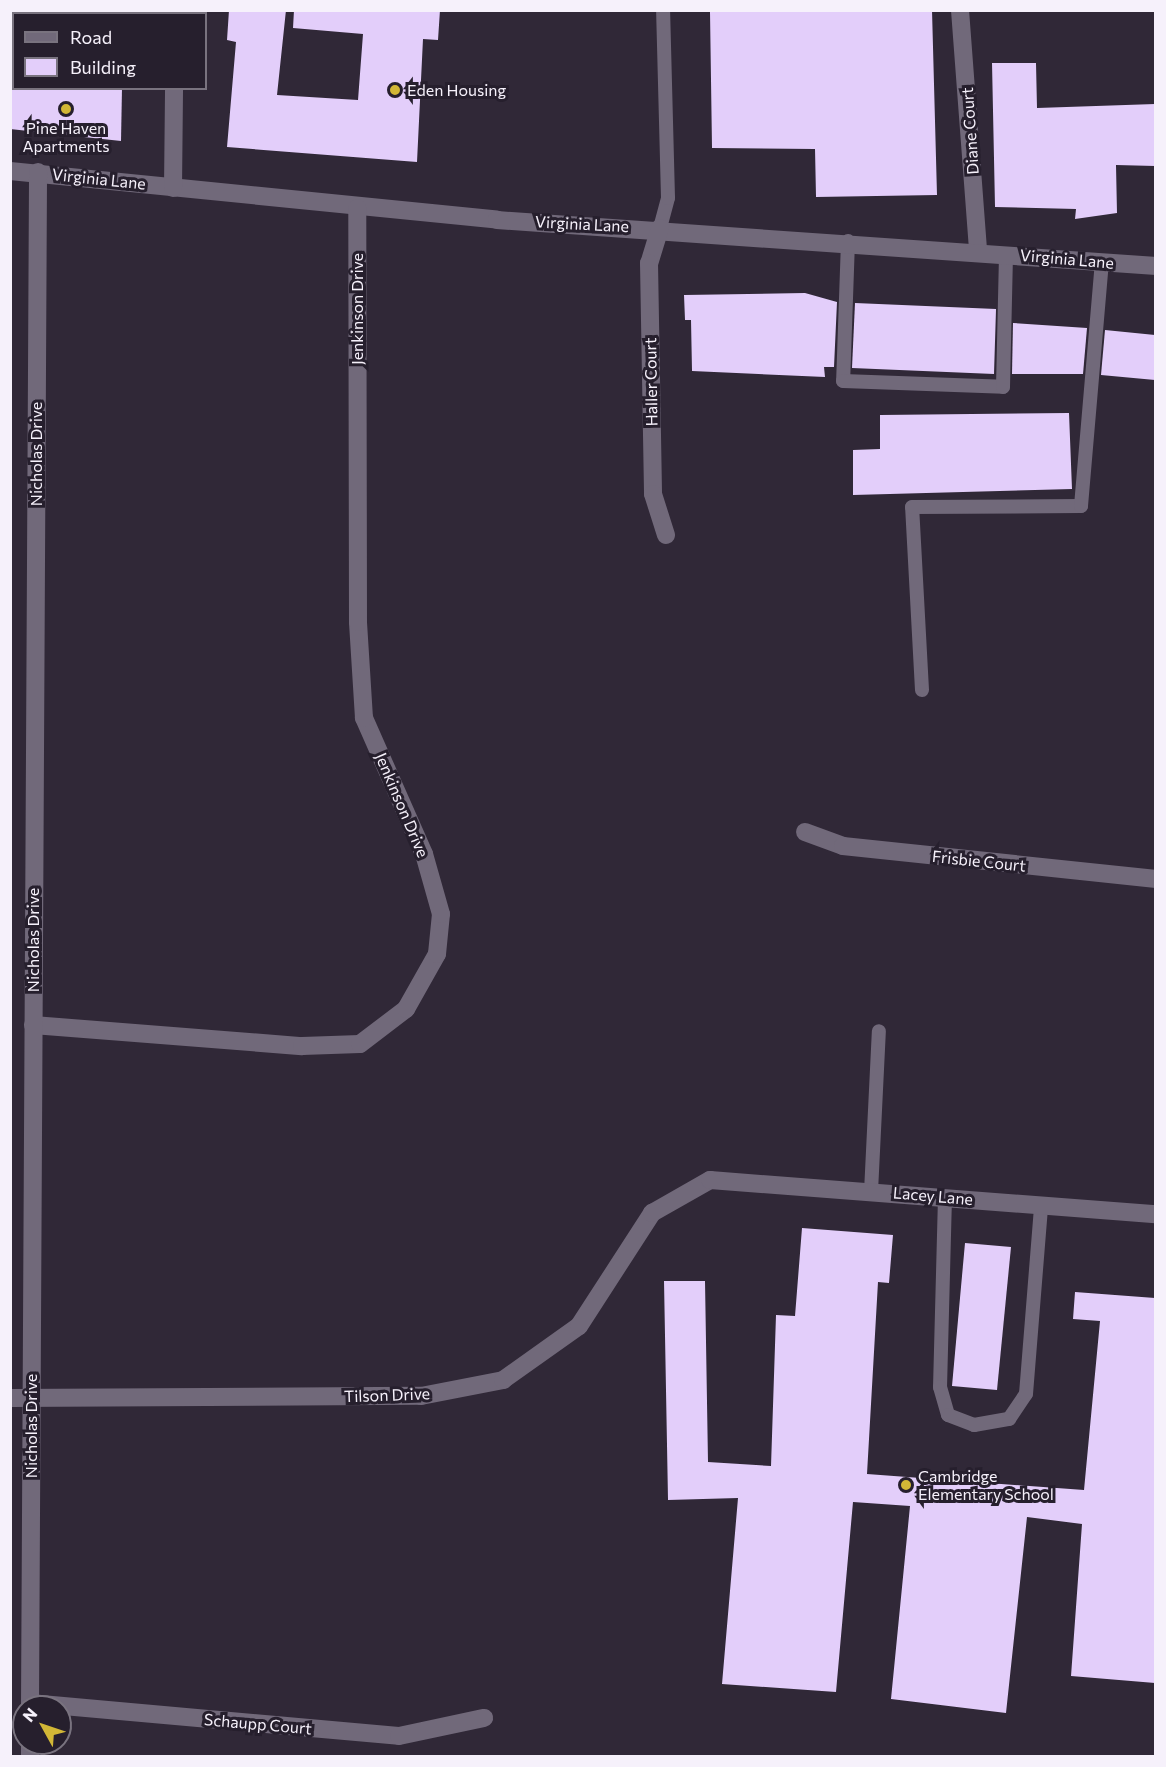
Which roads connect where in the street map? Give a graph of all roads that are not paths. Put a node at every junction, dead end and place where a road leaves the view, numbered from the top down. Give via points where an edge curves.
1 (663, 10) edge
2 (960, 10) edge
3 (174, 90) edge
4 (10, 171) edge
5 (38, 172) junction
6 (173, 188) junction
7 (357, 208) junction
8 (660, 228) junction
9 (848, 241) junction
10 (978, 252) junction
11 (1006, 254) junction
12 (1102, 262) junction
13 (1155, 266) edge
14 (666, 535) dead end
15 (922, 690) dead end
16 (805, 832) dead end
17 (1155, 879) edge
18 (33, 1025) junction
19 (879, 1031) dead end
20 (710, 1180) joint
21 (871, 1192) junction
22 (945, 1197) junction
23 (1041, 1206) junction
24 (1155, 1214) edge
25 (32, 1397) junction
26 (10, 1398) edge
27 (30, 1695) edge
28 (72, 1709) edge
29 (484, 1718) dead end

1 - 8 lane via 668,198
2 - 10 street, Diane Court
3 - 6 street
4 - 5 street, Virginia Lane
5 - 6 street, Virginia Lane
5 - 18 street, Nicholas Drive
6 - 7 street, Virginia Lane
7 - 8 street, Virginia Lane
7 - 18 street, Jenkinson Drive via 358,622 364,718 424,854 441,914 437,954 406,1009 360,1044 302,1046
8 - 9 street, Virginia Lane
8 - 14 street, Haller Court via 649,263 652,494
9 - 10 street, Virginia Lane
9 - 11 lane via 843,381 1002,387
10 - 11 street, Virginia Lane
11 - 12 street, Virginia Lane
12 - 13 street, Virginia Lane
12 - 15 lane via 1081,506 912,507
16 - 17 street, Frisbie Court via 843,846
18 - 25 street, Nicholas Drive
19 - 21 lane
20 - 21 street, Lacey Lane
20 - 25 street, Tilson Drive via 652,1213 579,1326 503,1380 421,1396
21 - 22 street, Lacey Lane
22 - 23 street, Lacey Lane
22 - 23 lane via 940,1387 948,1415 974,1425 1009,1419 1026,1394
23 - 24 street, Lacey Lane
25 - 26 street, Tilson Drive
25 - 27 street, Nicholas Drive
28 - 29 street, Schaupp Court via 399,1736

